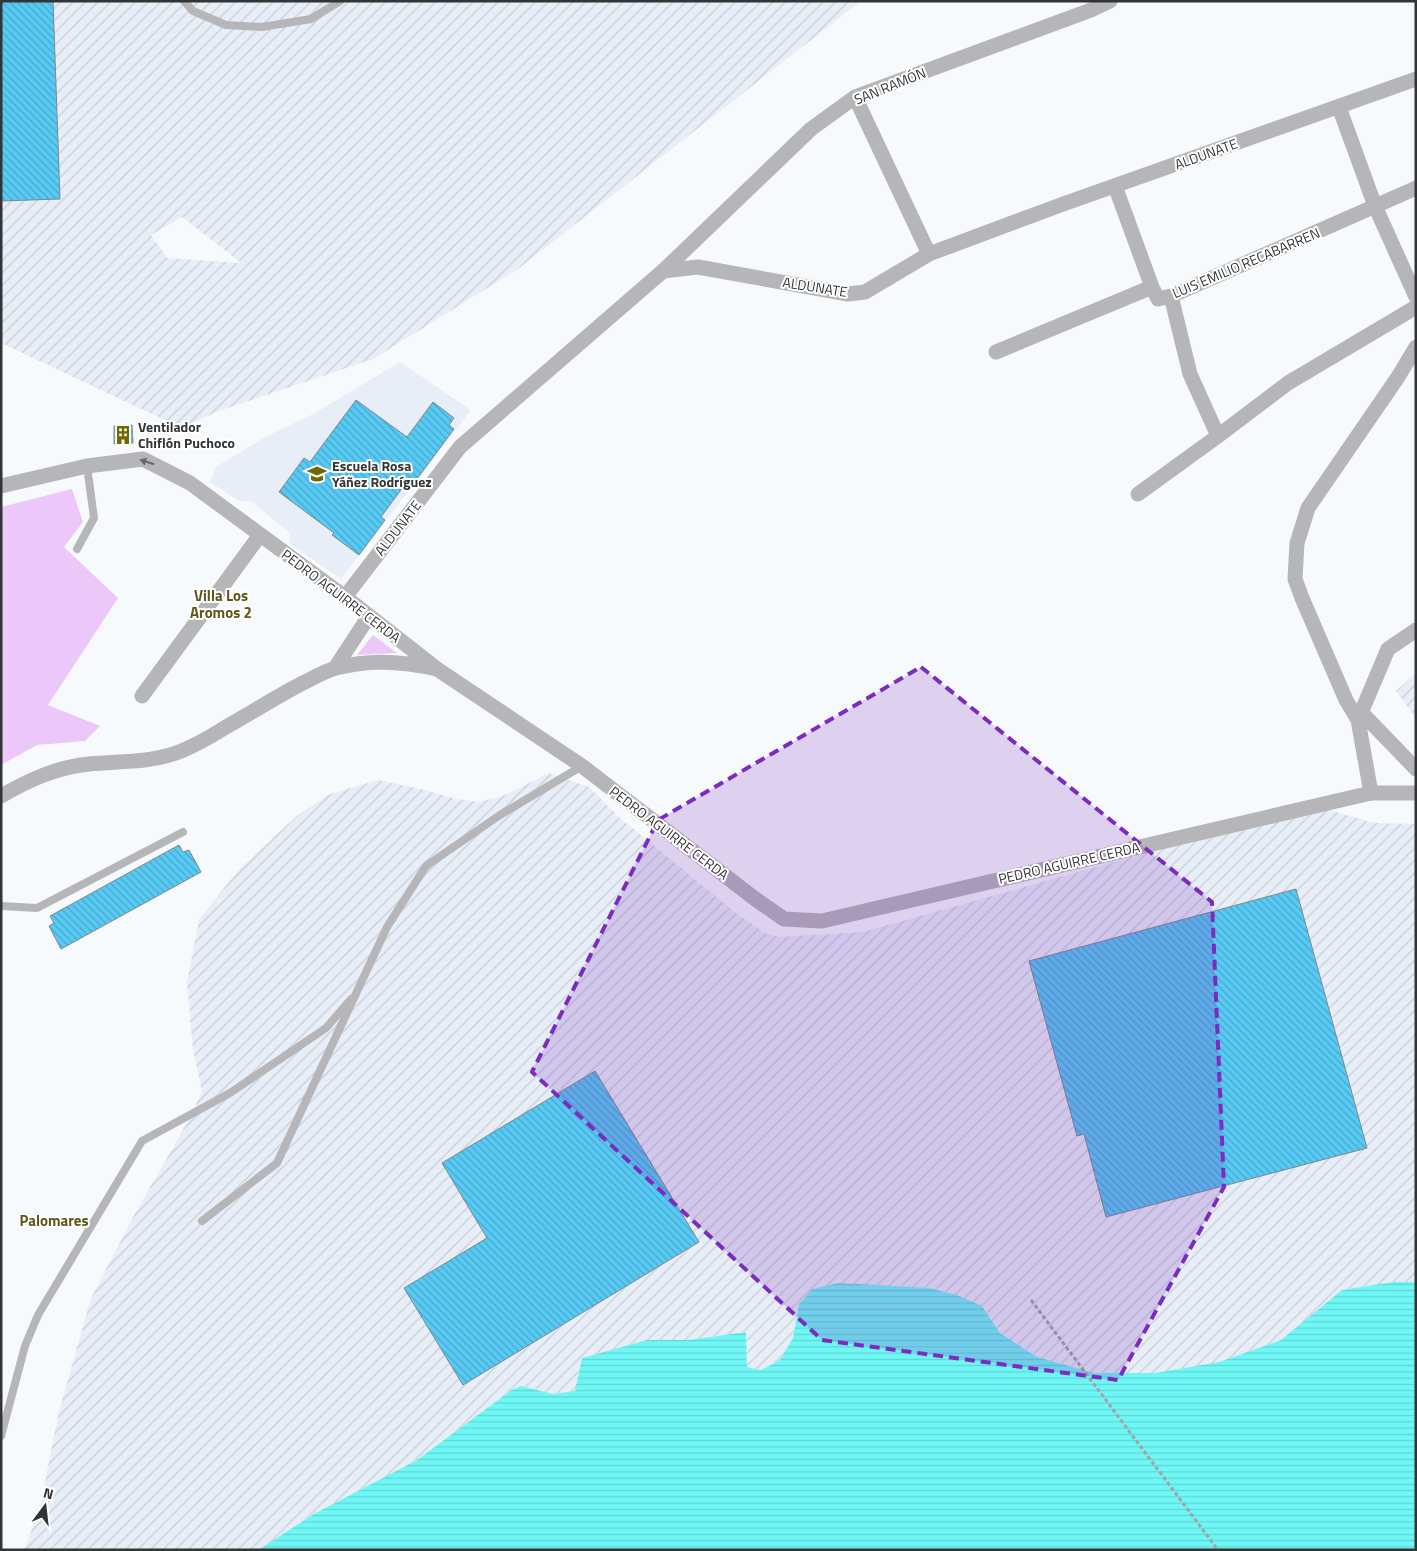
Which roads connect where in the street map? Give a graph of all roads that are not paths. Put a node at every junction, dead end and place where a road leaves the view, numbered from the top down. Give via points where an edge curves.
1 (184, 1) edge
2 (340, 1) edge
3 (1110, 1) edge
4 (1416, 79) edge
5 (855, 97) junction
6 (1339, 107) junction
7 (1115, 186) junction
8 (1416, 188) edge
9 (1375, 206) junction
10 (930, 254) junction
11 (663, 271) junction
12 (1152, 287) junction
13 (1171, 296) junction
14 (1416, 296) edge
15 (1416, 307) edge
16 (1416, 347) edge
17 (996, 352) dead end
18 (1218, 436) junction
19 (88, 466) junction
20 (1, 486) edge
21 (1138, 494) dead end
22 (260, 535) junction
23 (77, 549) dead end
24 (345, 597) junction
25 (369, 616) junction
26 (1416, 630) edge
27 (336, 668) junction
28 (437, 669) junction
29 (142, 696) dead end
30 (1359, 716) junction
31 (582, 766) junction
32 (1416, 769) edge
33 (1371, 793) junction
34 (1416, 794) edge
35 (1, 796) edge
36 (183, 832) dead end
37 (1, 906) edge
38 (357, 992) junction
39 (202, 1222) dead end
40 (1, 1436) edge

1 - 2 lane via 193,11 226,25 262,27 311,18
3 - 5 street, SAN RAMÓN
4 - 6 street, ALDUNATE
5 - 10 street
5 - 11 street, SAN RAMÓN via 811,129
6 - 7 street, ALDUNATE
6 - 9 street
7 - 10 street, ALDUNATE
7 - 12 street, LUIS EMILIO RECABARREN
8 - 9 street, LUIS EMILIO RECABARREN
9 - 13 street, LUIS EMILIO RECABARREN
9 - 14 street
10 - 11 street, ALDUNATE via 865,292 848,294 698,267
11 - 24 street, ALDUNATE via 460,447
12 - 13 street, LUIS EMILIO RECABARREN via 1158,298
12 - 17 street
13 - 18 street via 1190,374
15 - 18 street via 1288,383
16 - 30 street via 1308,508 1297,542 1295,579 1346,700
18 - 21 street
19 - 20 street, PEDRO AGUIRRE CERDA
22 -> 19 street, PEDRO AGUIRRE CERDA via 190,483 143,459
19 - 23 lane via 94,518
22 - 24 street, PEDRO AGUIRRE CERDA
22 - 29 street
24 - 25 street, PEDRO AGUIRRE CERDA
25 - 27 street
25 - 28 street, PEDRO AGUIRRE CERDA
26 - 30 street via 1388,648
27 - 28 street via 389,662
27 - 35 street via 274,698 177,753 151,759 70,767 34,778
28 - 31 street, PEDRO AGUIRRE CERDA
30 - 32 street
30 - 33 street
31 - 33 street, PEDRO AGUIRRE CERDA via 784,919 822,921
31 - 38 lane via 500,815 426,866 387,927
33 - 34 street, PEDRO AGUIRRE CERDA
36 - 37 lane via 37,908
38 - 39 lane via 277,1163
38 - 40 lane via 326,1028 230,1093 142,1141 38,1315 25,1346

